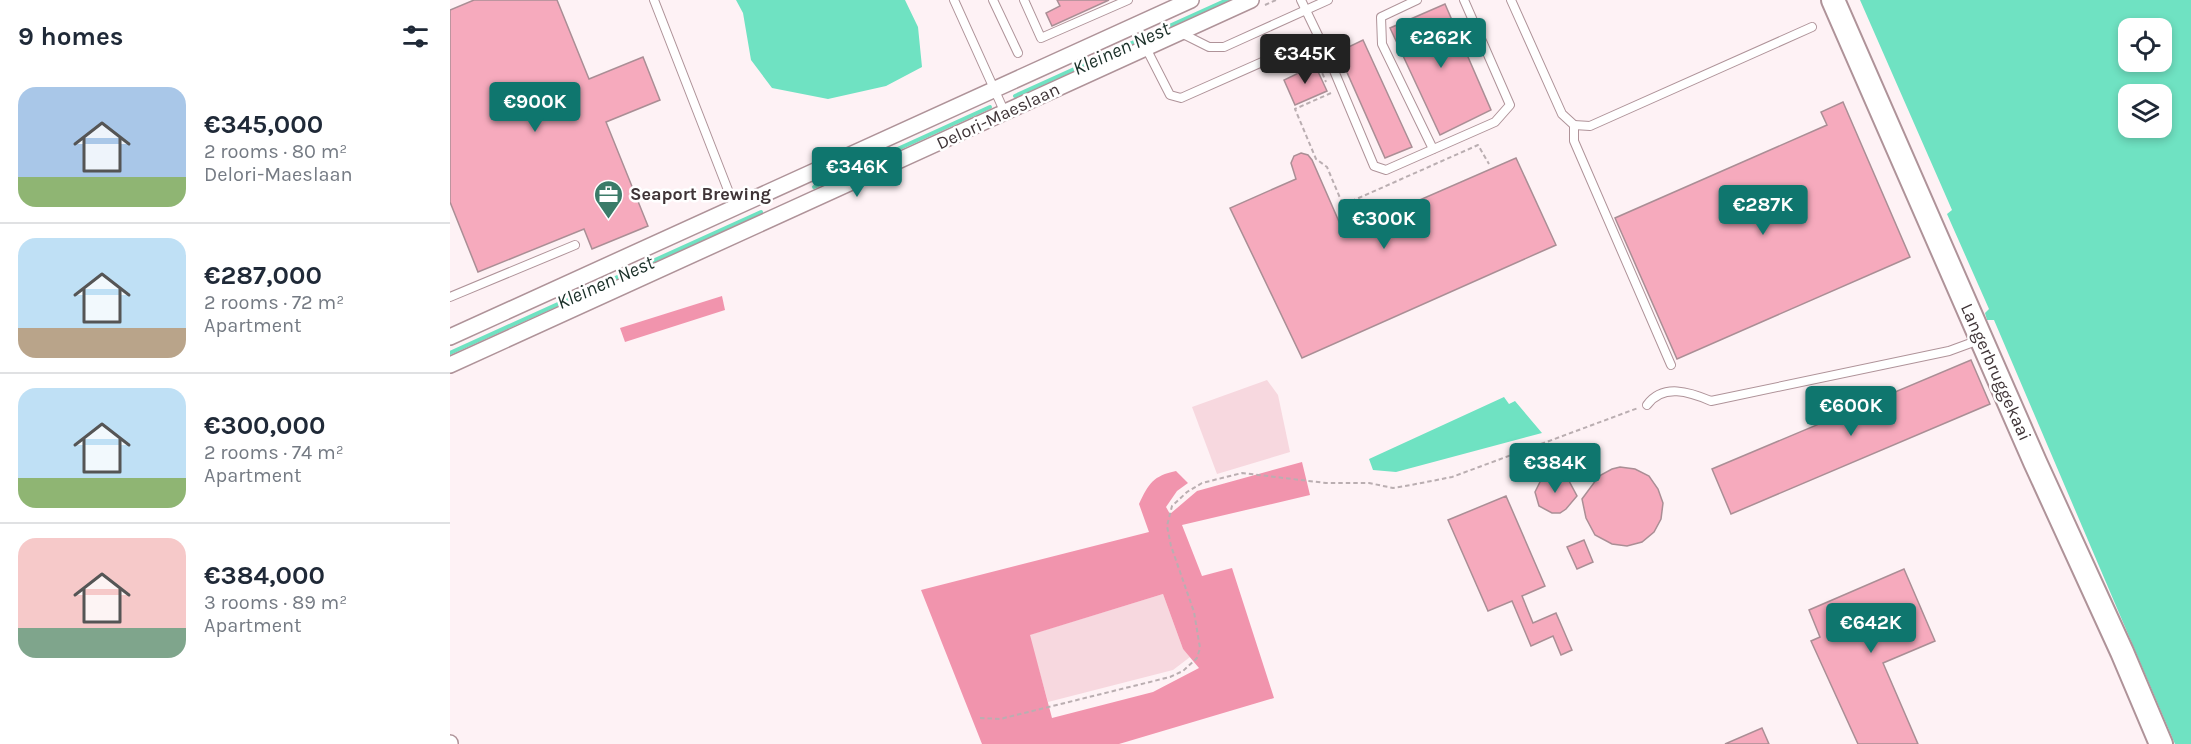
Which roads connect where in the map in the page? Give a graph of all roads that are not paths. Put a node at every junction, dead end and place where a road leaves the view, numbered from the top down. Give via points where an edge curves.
1 (654, 0) edge
2 (954, 0) edge
3 (993, 0) edge
4 (1023, 0) edge
5 (1128, 0) edge
6 (1191, 0) edge
7 (1251, 0) edge
8 (1301, 0) edge
9 (1329, 0) edge
10 (1418, 0) edge
11 (1464, 0) edge
12 (1511, 0) edge
13 (1833, 0) edge
14 (1305, 11) junction
15 (1812, 27) dead end
16 (1180, 32) junction
17 (1146, 48) junction
18 (1018, 53) dead end
19 (1278, 55) dead end
20 (994, 90) junction
21 (1005, 112) junction
22 (1574, 125) junction
23 (1433, 149) junction
24 (735, 208) junction
25 (575, 245) dead end
26 (450, 297) edge
27 (450, 337) edge
28 (1982, 339) junction
29 (450, 365) edge
30 (1671, 365) dead end
31 (1647, 405) road end
32 (2161, 744) edge

1 - 24 lane
2 - 20 lane
3 - 18 lane
4 - 5 lane via 1041,38
6 - 20 street, Delori-Maeslaan
7 - 16 street, Delori-Maeslaan
8 - 14 lane
9 - 14 lane
10 - 23 lane via 1381,17 1382,45
11 - 23 lane via 1510,105 1495,122
12 - 22 lane via 1562,114
13 - 28 main road, Langerbruggekaai
14 - 16 lane via 1224,47 1209,47
14 - 23 lane via 1374,166 1386,170
15 - 22 lane via 1590,126
16 - 17 street, Delori-Maeslaan
17 - 19 lane via 1170,95 1181,98
17 - 21 street, Delori-Maeslaan
20 - 21 lane
20 - 24 street, Delori-Maeslaan
21 - 29 street, Delori-Maeslaan
22 - 30 lane via 1574,141
24 - 27 street, Delori-Maeslaan
25 - 26 lane
28 - 31 lane via 1949,351 1711,401 1693,393 1664,392
28 - 32 main road, Langerbruggekaai

